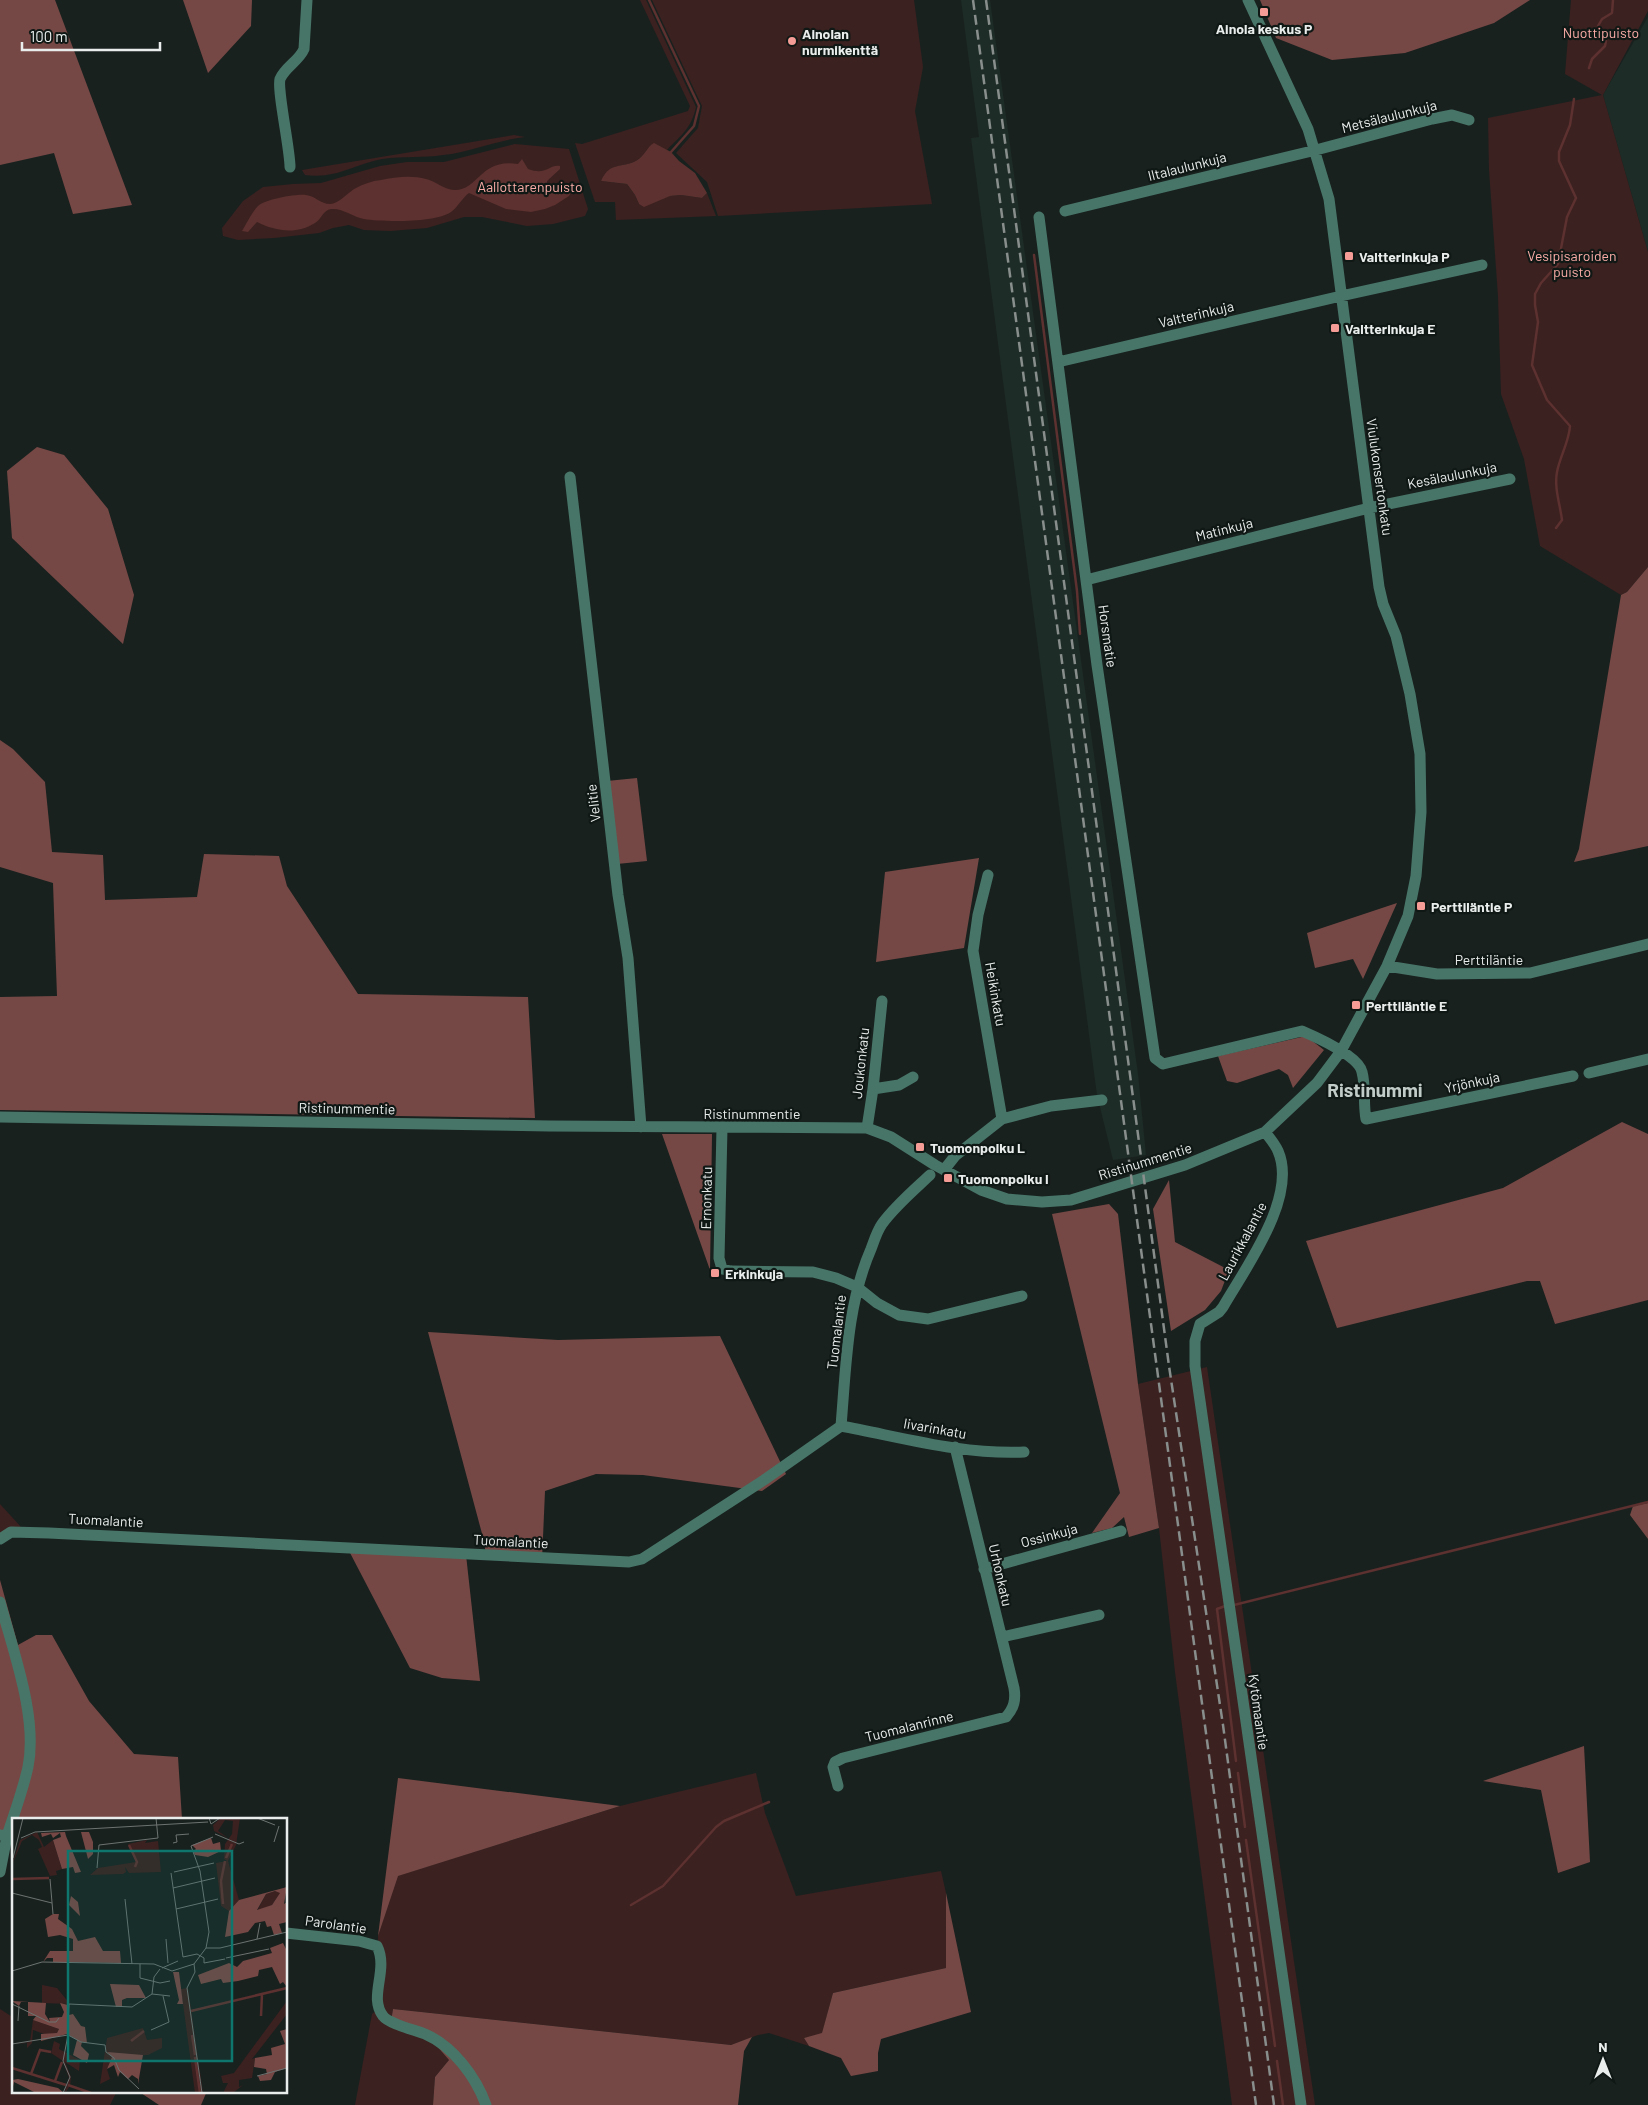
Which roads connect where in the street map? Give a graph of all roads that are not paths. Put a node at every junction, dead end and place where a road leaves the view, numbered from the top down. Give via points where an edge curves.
1 (307, 0) edge
2 (1248, 0) edge
3 (1470, 120) dead end
4 (1316, 150) junction
5 (290, 167) dead end
6 (1065, 211) dead end
7 (1039, 217) dead end
8 (1482, 265) dead end
9 (1341, 296) junction
10 (1058, 362) junction
11 (570, 476) dead end
12 (1510, 479) dead end
13 (1369, 508) junction
14 (1086, 580) junction
15 (988, 875) dead end
16 (1648, 944) edge
17 (1387, 966) junction
18 (882, 1001) dead end
19 (1341, 1051) junction
20 (1648, 1059) edge
21 (1589, 1072) dead end
22 (1573, 1076) dead end
23 (912, 1077) dead end
24 (873, 1089) junction
25 (1102, 1100) dead end
26 (0, 1116) edge
27 (1002, 1119) junction
28 (641, 1127) junction
29 (722, 1128) junction
30 (867, 1128) junction
31 (1266, 1132) junction
32 (944, 1170) junction
33 (930, 1175) dead end
34 (857, 1287) junction
35 (1022, 1296) dead end
36 (1200, 1324) joint
37 (841, 1426) junction
38 (955, 1447) junction
39 (1024, 1452) dead end
40 (1121, 1531) dead end
41 (0, 1539) edge
42 (984, 1569) junction
43 (0, 1602) edge
44 (1099, 1615) dead end
45 (1002, 1638) junction
46 (1013, 1709) joint
47 (838, 1786) dead end
48 (13, 1818) edge
49 (12, 1820) edge
50 (7, 1837) edge
51 (0, 1872) edge
52 (288, 1932) edge
53 (486, 2105) edge
54 (1301, 2105) edge

1 - 5 street via 304,49 283,75 279,86
2 - 4 street, Viulukonsertonkatu
3 - 4 street, Metsälaulunkuja via 1452,115
4 - 6 street, Iltalaulunkuja
4 - 9 street, Viulukonsertonkatu via 1329,199
7 - 10 street, Horsmatie
8 - 9 street, Valtterinkuja
9 - 10 street, Valtterinkuja
9 - 13 street, Viulukonsertonkatu
10 - 14 street, Horsmatie
11 - 28 street, Velitie via 628,958
12 - 13 street, Kesälaulunkuja
13 - 14 street, Matinkuja
13 - 17 street, Viulukonsertonkatu via 1383,604 1410,694 1420,754 1421,812 1416,876 1408,916
14 - 19 street, Horsmatie via 1154,1058 1163,1064 1302,1031
15 - 27 street, Heikinkatu via 973,951
16 - 17 street, Perttiläntie via 1530,973 1437,974
17 - 19 street, Ristinummentie
18 - 24 street, Joukonkatu
19 - 22 street, Yrjönkuja via 1362,1069 1366,1119
19 - 31 street, Ristinummentie via 1317,1082
20 - 21 street
23 - 24 street via 900,1085
24 - 30 street, Joukonkatu
25 - 27 street via 1051,1106
26 - 28 street, Ristinummentie
27 - 32 street via 954,1156
28 - 29 street, Ristinummentie
29 - 30 street, Ristinummentie
29 - 34 street, Ernonkatu via 719,1258 722,1269 813,1272
30 - 32 street, Ristinummentie via 891,1137
31 - 32 street, Ristinummentie via 1185,1165 1071,1200 1007,1199 981,1190
31 - 36 street, Laurikkalantie via 1278,1152 1282,1169 1283,1187 1276,1214 1223,1307
33 - 34 street, Tuomalantie via 881,1225
34 - 35 street via 899,1315 928,1319
34 - 37 street, Tuomalantie
36 - 54 street, Kytömaantie via 1195,1341 1195,1366
37 - 38 street, Iivarinkatu
37 - 41 street, Tuomalantie via 642,1559 629,1562 49,1533 11,1532
38 - 39 street, Iivarinkatu via 1003,1453
38 - 42 street, Urhonkatu
40 - 42 street, Ossinkuja
42 - 45 street, Urhonkatu
43 - 48 street via 28,1707 30,1737 28,1766
44 - 45 street
45 - 46 street, Urhonkatu via 1015,1696
46 - 47 street, Tuomalanrinne via 1006,1717 843,1758 832,1766
49 - 50 street
50 - 51 street
52 - 53 street, Parolantie via 377,1946 382,1964 377,1994 383,2016 428,2036 442,2046 466,2067

